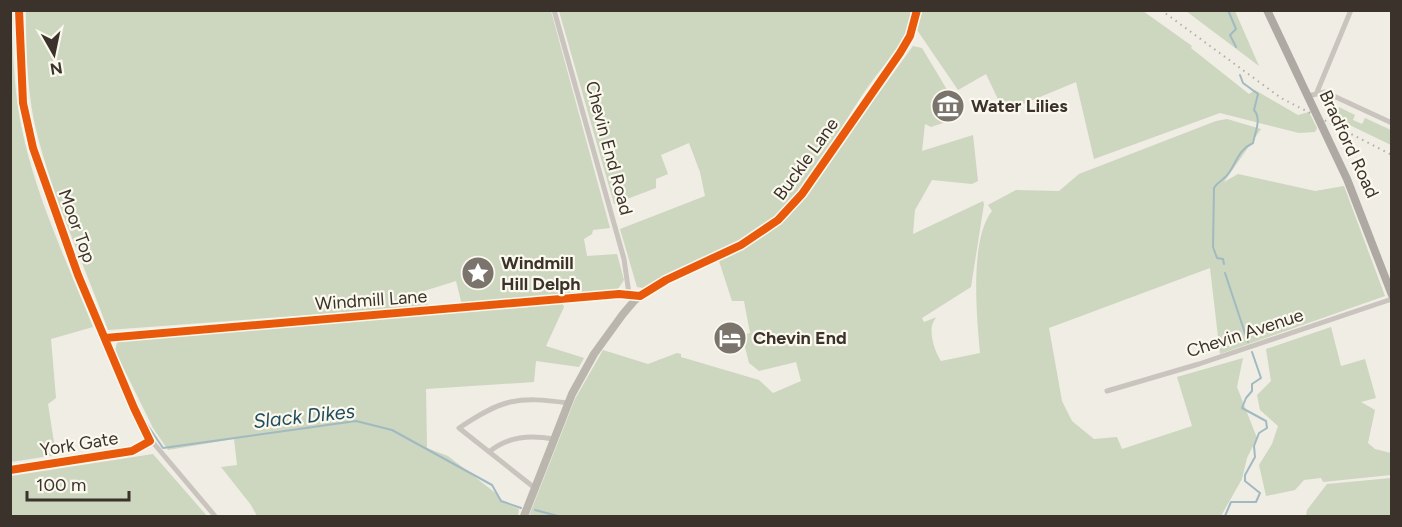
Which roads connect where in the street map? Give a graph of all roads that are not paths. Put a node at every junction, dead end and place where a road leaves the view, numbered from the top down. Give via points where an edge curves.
1 (19, 10) edge
2 (554, 10) edge
3 (917, 10) edge
4 (1267, 10) edge
5 (1351, 10) edge
6 (1313, 98) junction
7 (1392, 123) edge
8 (629, 294) junction
9 (640, 296) junction
10 (1392, 297) edge
11 (105, 338) junction
12 (1107, 391) dead end
13 (568, 403) junction
14 (554, 439) junction
15 (150, 441) junction
16 (489, 452) junction
17 (10, 470) edge
18 (536, 489) junction
19 (215, 516) edge
20 (524, 516) edge

1 - 11 street, Moor Top via 23,104 33,148
2 - 8 street, Chevin End Road via 624,259
3 - 9 street, Buckle Lane via 910,36 900,53 802,194 778,220 741,245
4 - 6 main road, Bradford Road
5 - 6 street
6 - 7 street via 1325,92
6 - 10 main road, Bradford Road via 1360,208
8 - 9 street, Windmill Lane
8 - 11 street, Windmill Lane
9 - 13 street, Buckle Lane via 598,348
10 - 12 street, Chevin Avenue via 1199,364
11 - 15 street, Moor Top
13 - 14 street, Buckle Lane
13 - 16 street via 527,397 500,405 459,428
14 - 16 street via 514,438
14 - 18 street, Buckle Lane
15 - 17 street, York Gate via 132,451
15 - 19 street, Moor Top
16 - 18 street
18 - 20 street, Buckle Lane

